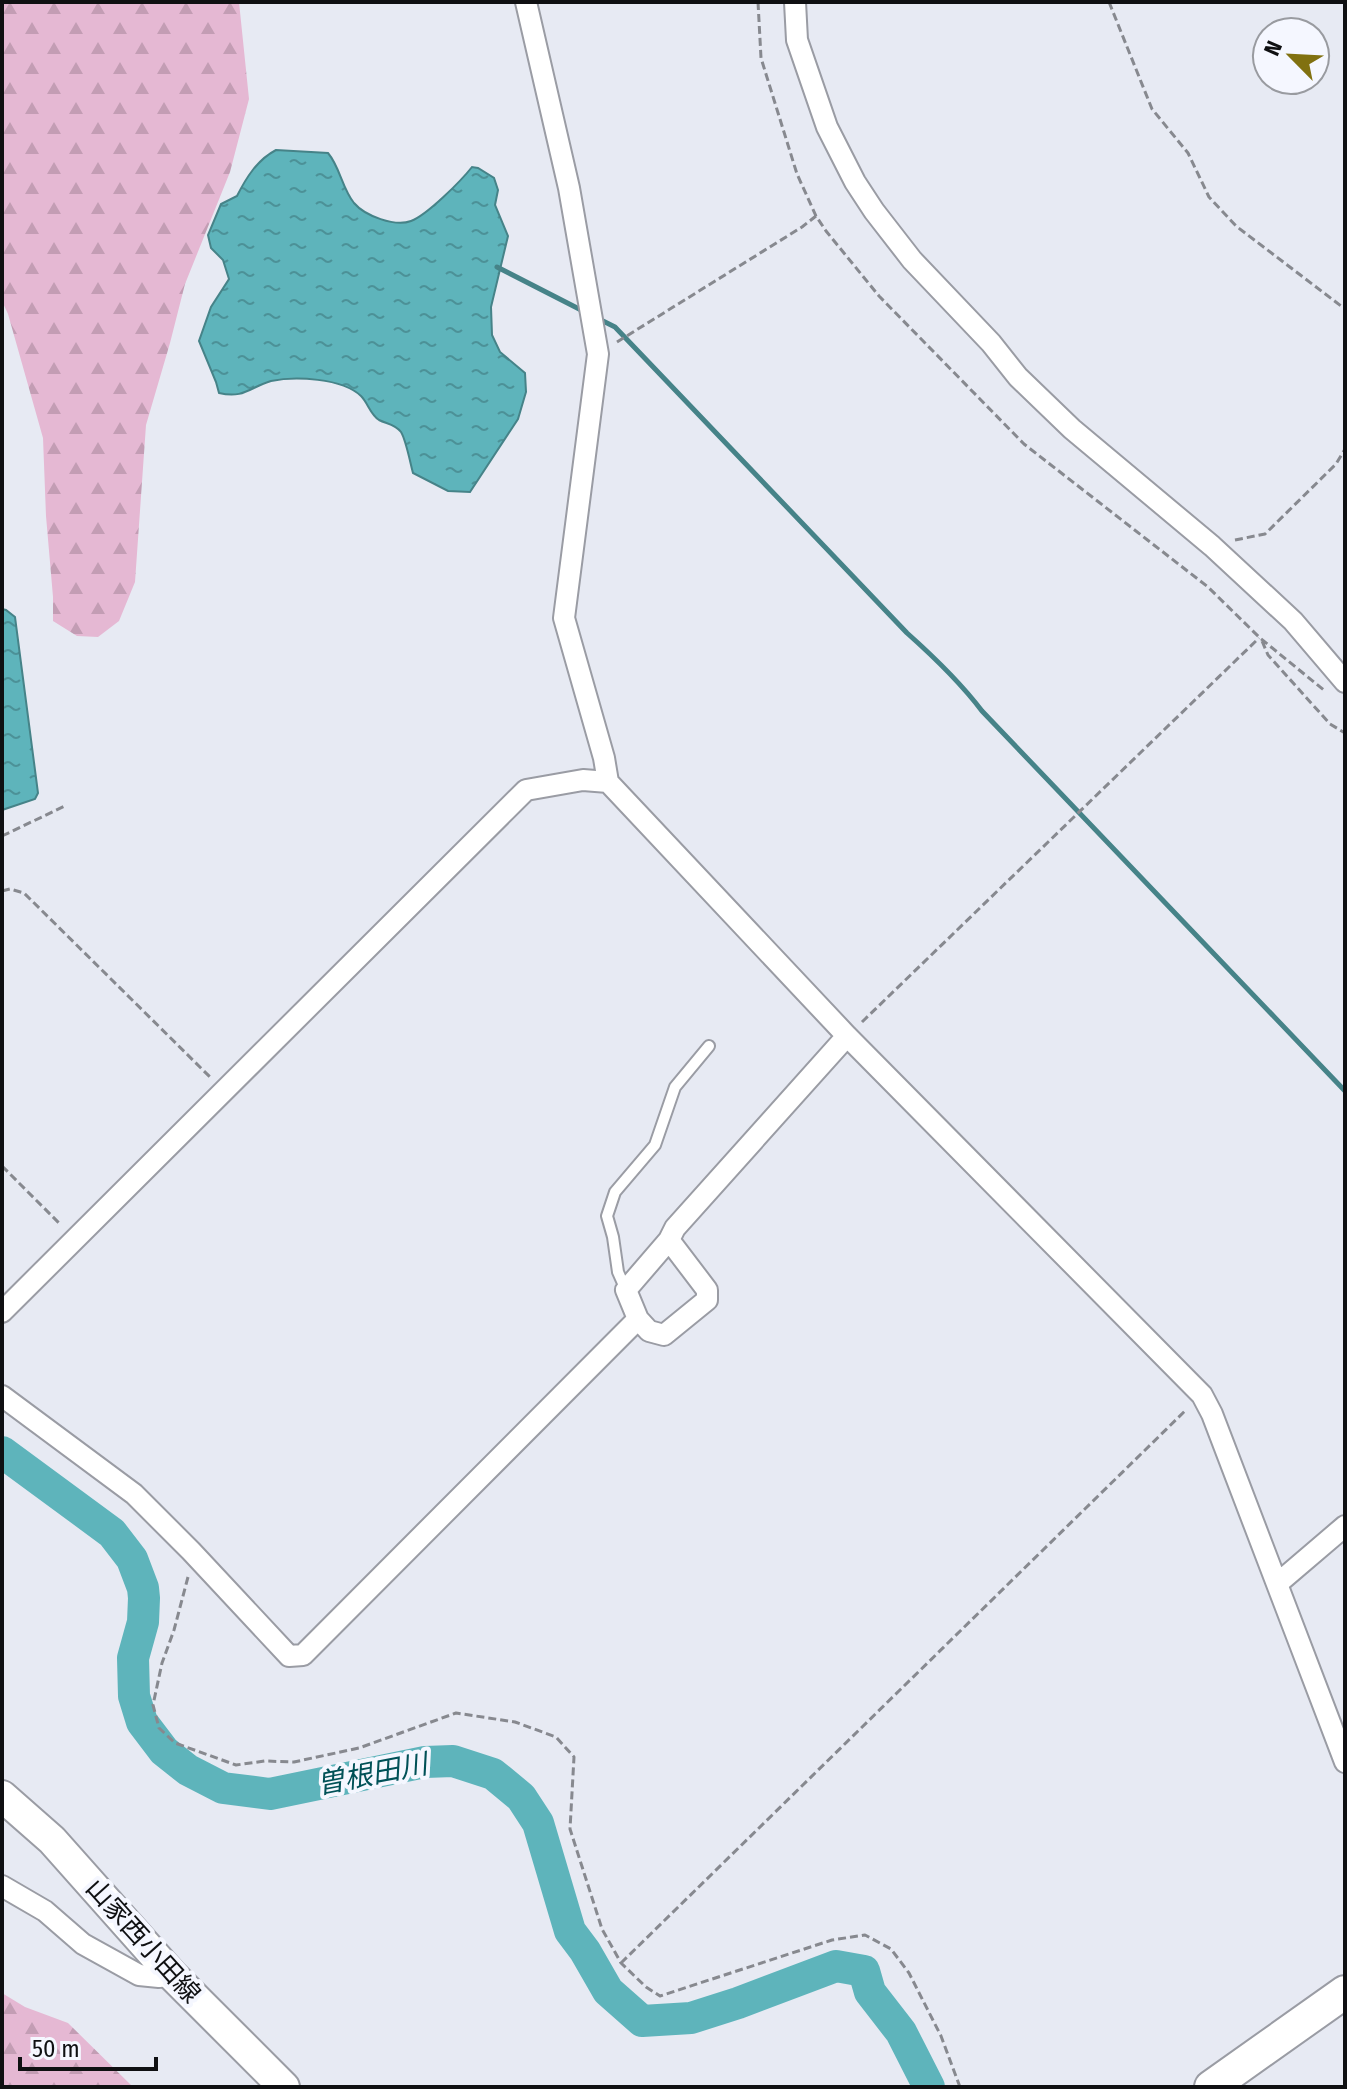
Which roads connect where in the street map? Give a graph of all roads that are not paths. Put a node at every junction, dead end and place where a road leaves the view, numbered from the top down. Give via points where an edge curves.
1 (526, 2) edge
2 (795, 2) edge
3 (1345, 682) edge
4 (608, 782) junction
5 (847, 1036) junction
6 (709, 1046) dead end
7 (669, 1240) junction
8 (626, 1290) junction
9 (2, 1312) edge
10 (638, 1319) junction
11 (2, 1396) edge
12 (1345, 1526) edge
13 (1277, 1584) junction
14 (1345, 1762) edge
15 (2, 1796) edge
16 (2, 1886) edge
17 (172, 1975) junction
18 (1345, 1992) edge
19 (284, 2087) edge
20 (1211, 2087) edge

1 - 4 street via 569,188 598,354 564,618
2 - 3 street via 797,40 827,127 855,182 912,260 1018,377 1293,621
4 - 5 street
4 - 9 street via 583,780 526,790
5 - 7 street
5 - 13 street via 1202,1395
6 - 8 lane via 675,1087 655,1145 615,1192 607,1216
7 - 8 street
7 - 10 street via 707,1290 707,1300 664,1335 649,1331
8 - 10 street
10 - 11 street via 303,1655 289,1656 134,1494
12 - 13 street
13 - 14 street
15 - 17 main road, 山家西小田線 via 52,1840
16 - 17 street via 45,1911 83,1944 139,1975
17 - 19 main road, 山家西小田線
18 - 20 main road

